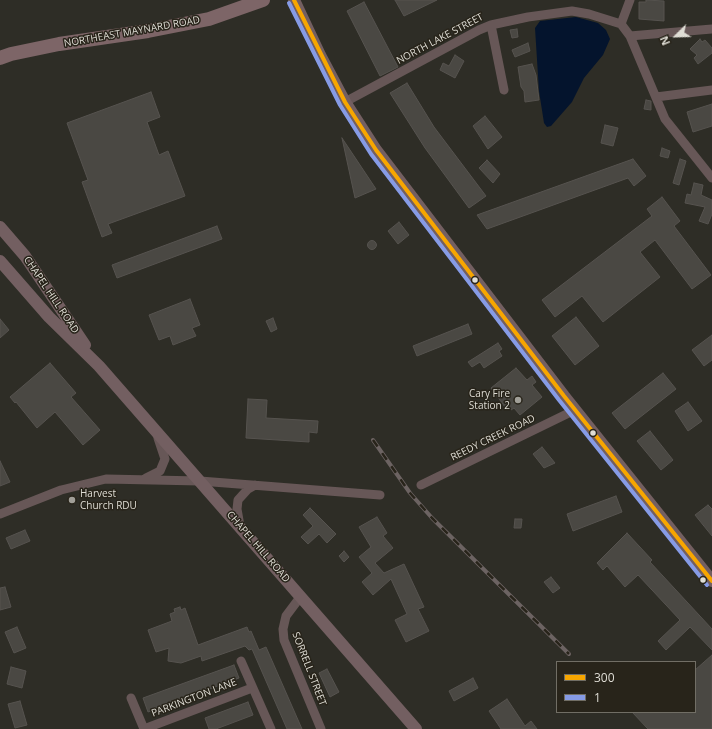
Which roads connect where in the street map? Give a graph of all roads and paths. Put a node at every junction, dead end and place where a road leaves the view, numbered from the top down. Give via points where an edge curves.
1 (263, 0) edge
2 (294, 0) edge
3 (630, 0) edge
4 (621, 24) junction
5 (491, 25) junction
6 (712, 29) edge
7 (630, 36) junction
8 (0, 58) edge
9 (504, 90) dead end
10 (712, 90) edge
11 (656, 97) junction
12 (346, 102) junction
13 (712, 178) edge
14 (0, 227) edge
15 (0, 261) edge
16 (99, 366) junction
17 (575, 410) junction
18 (152, 426) junction
19 (141, 480) junction
20 (200, 481) junction
21 (255, 485) junction
22 (421, 485) dead end
23 (380, 495) dead end
24 (0, 514) edge
25 (240, 526) junction
26 (712, 581) edge
27 (300, 596) junction
28 (241, 661) dead end
29 (252, 688) junction
30 (130, 698) dead end
31 (144, 729) edge
32 (271, 729) edge
33 (321, 729) edge
34 (416, 729) edge

1 - 8 main road, NORTHEAST MAYNARD ROAD via 209,19 60,44
2 - 12 main road
3 - 4 street
4 - 5 street, NORTH LAKE STREET via 572,11
4 - 7 street
5 - 9 street
5 - 12 street, NORTH LAKE STREET
6 - 7 street
7 - 11 street
10 - 11 street
11 - 13 street via 668,123
12 - 17 main road via 406,191
14 - 16 main road, CHAPEL HILL ROAD via 34,269
15 - 16 main road, CHAPEL HILL ROAD via 49,316
16 - 18 main road, CHAPEL HILL ROAD
17 - 22 street, REEDY CREEK ROAD
17 - 26 main road
18 - 19 street via 162,444 165,459 160,470
18 - 20 main road, CHAPEL HILL ROAD
19 - 20 street
19 - 24 street via 94,481 61,490
20 - 21 street
20 - 25 main road, CHAPEL HILL ROAD
21 - 23 street
21 - 25 street via 238,500
25 - 27 main road, CHAPEL HILL ROAD
27 - 33 street, SORRELL STREET via 286,616 284,640
27 - 34 main road, CHAPEL HILL ROAD
28 - 29 street
29 - 31 street, PARKINGTON LANE
29 - 32 street
30 - 31 street

